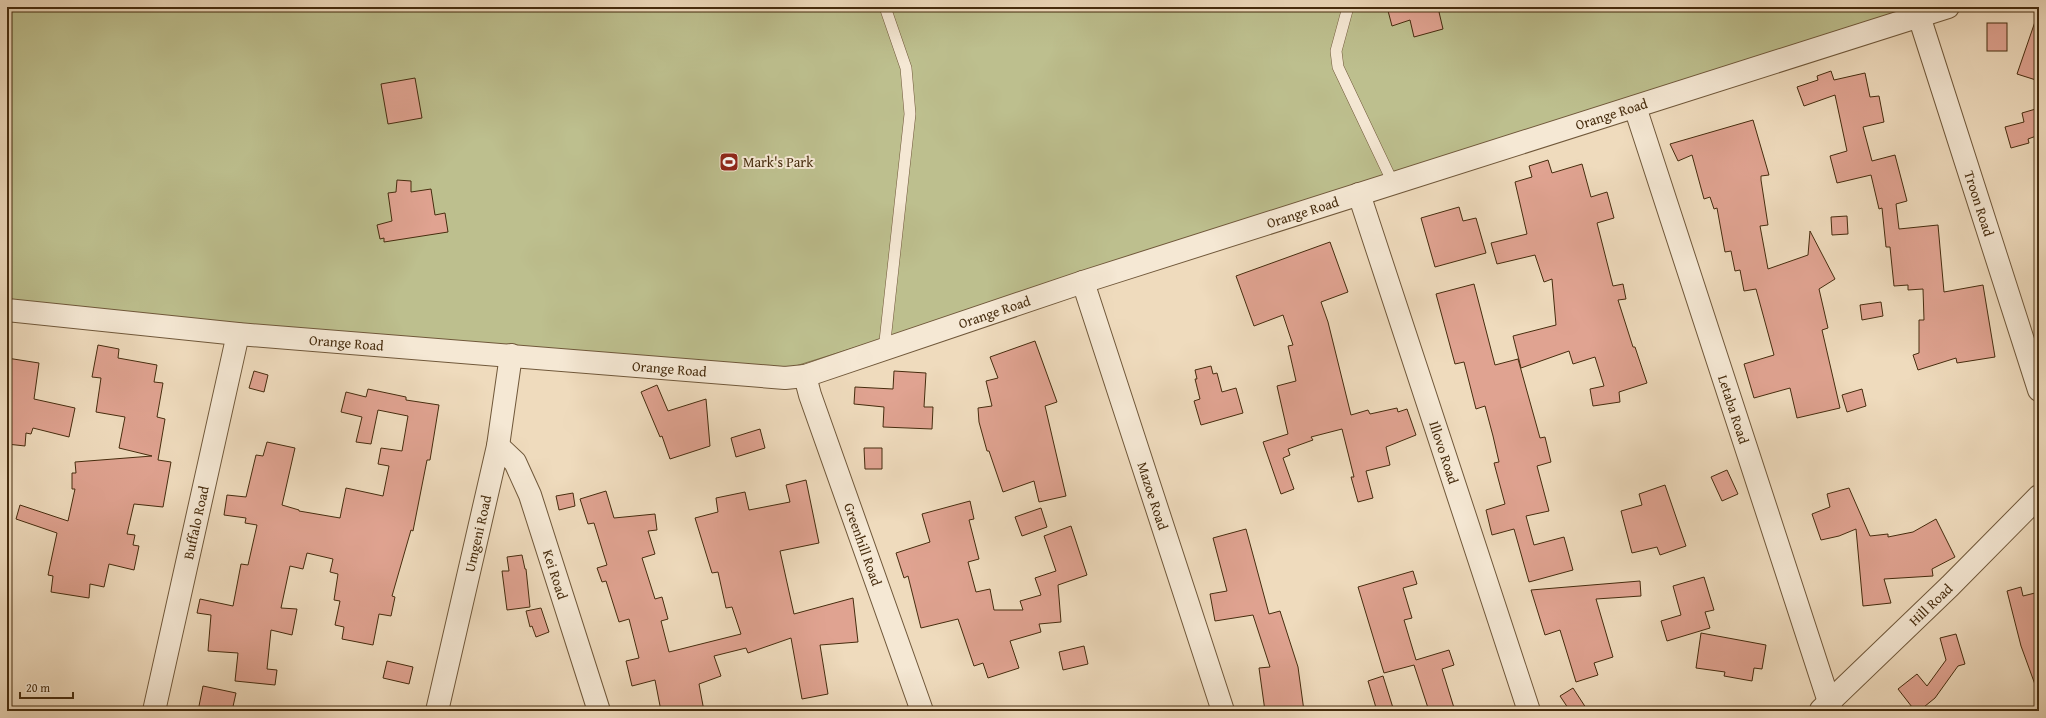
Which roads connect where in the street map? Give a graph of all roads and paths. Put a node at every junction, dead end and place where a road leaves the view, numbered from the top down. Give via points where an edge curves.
1 (885, 7) edge
2 (1348, 7) edge
3 (1934, 10) edge
4 (1635, 108) junction
5 (1393, 183) junction
6 (1359, 194) junction
7 (1083, 282) junction
8 (7, 310) edge
9 (238, 334) junction
10 (884, 350) junction
11 (511, 355) junction
12 (805, 376) junction
13 (2039, 390) edge
14 (498, 446) junction
15 (2039, 496) edge
16 (1827, 708) edge
17 (154, 711) edge
18 (437, 711) edge
19 (599, 711) edge
20 (922, 711) edge
21 (1223, 711) edge
22 (1529, 711) edge

1 - 10 lane via 906,68 910,114
2 - 5 lane via 1336,51 1338,67
3 - 4 street, Orange Road
3 - 13 street, Troon Road
4 - 5 street, Orange Road
4 - 16 street, Letaba Road
5 - 6 street, Orange Road
6 - 7 street, Orange Road
6 - 22 street, Illovo Road
7 - 10 street, Orange Road
7 - 21 street, Mazoe Road
8 - 9 street, Orange Road
9 - 11 street, Orange Road
9 - 17 street, Buffalo Road
10 - 12 street, Orange Road
11 - 12 street, Orange Road via 785,378
11 - 14 street, Umgeni Road
12 - 20 street, Greenhill Road
14 - 18 street, Umgeni Road
14 - 19 street, Kei Road via 515,462 530,495
15 - 16 street, Hill Road

